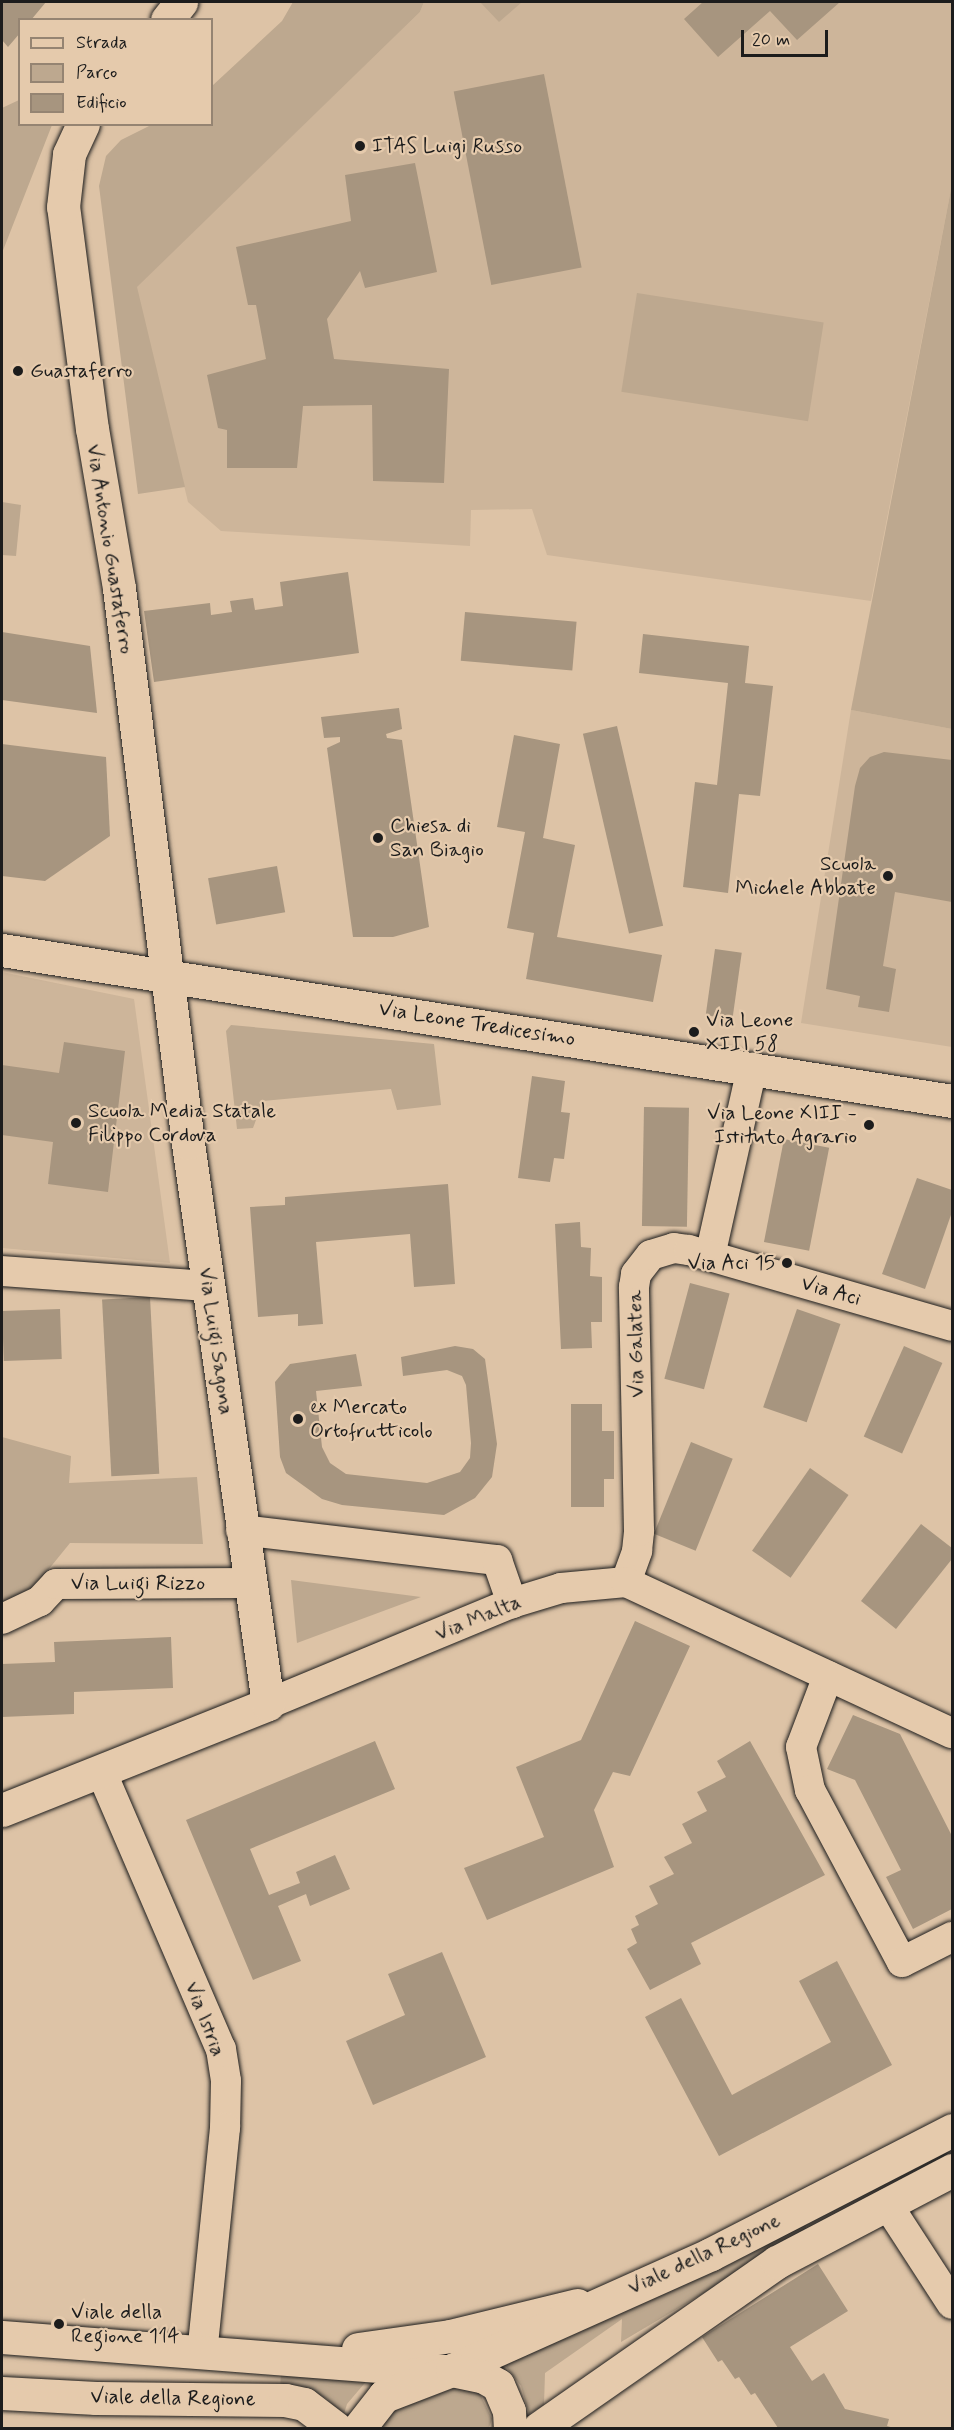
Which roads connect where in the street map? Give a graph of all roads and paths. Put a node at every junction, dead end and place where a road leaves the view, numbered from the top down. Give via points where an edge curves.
1 (182, 2) edge
2 (169, 18) edge
3 (82, 126) edge
4 (2, 950) edge
5 (167, 977) junction
6 (752, 1068) junction
7 (952, 1101) edge
8 (710, 1256) junction
9 (2, 1272) edge
10 (208, 1286) junction
11 (952, 1326) edge
12 (242, 1530) junction
13 (626, 1582) junction
14 (249, 1583) junction
15 (512, 1604) junction
16 (2, 1619) edge
17 (828, 1676) junction
18 (268, 1704) junction
19 (952, 1733) edge
20 (101, 1771) junction
21 (2, 1810) edge
22 (952, 1937) edge
23 (948, 2143) edge
24 (952, 2170) edge
25 (839, 2189) junction
26 (887, 2204) junction
27 (856, 2220) junction
28 (611, 2296) junction
29 (952, 2304) edge
30 (2, 2337) edge
31 (202, 2354) junction
32 (288, 2360) junction
33 (448, 2370) junction
34 (2, 2392) edge
35 (336, 2428) edge
36 (359, 2428) edge
37 (510, 2428) edge
38 (539, 2428) edge

1 - 2 street
3 - 5 street, Via Antonio Guastaferro via 69,154 63,207 92,429 120,588
4 - 5 street, Via Leone Tredicesimo
5 - 6 street, Via Leone Tredicesimo
5 - 10 street, Via Luigi Sagona
6 - 7 street, Via Leone Tredicesimo
6 - 8 street
8 - 11 street, Via Aci
8 - 13 street, Via Galatea via 674,1248 662,1250 642,1263 636,1274 639,1531 637,1551
9 - 10 street
10 - 12 street, Via Luigi Sagona
12 - 14 street, Via Luigi Sagona
12 - 15 street via 497,1560
13 - 15 street, Via Malta via 561,1588
13 - 17 street
14 - 16 street, Via Luigi Rizzo via 56,1584 40,1601
14 - 18 street, Via Luigi Sagona
15 - 18 street, Via Malta
17 - 19 street
17 - 22 street via 801,1747 810,1790 902,1962
18 - 20 street, Via Malta
20 - 21 street, Via Malta
20 - 31 street, Via Istria via 221,2049 226,2081 225,2128
23 - 25 street, Viale della Regione
24 - 26 street, Viale della Regione
25 - 27 street
25 - 28 street, Viale della Regione via 711,2254
26 - 27 street, Viale della Regione
26 - 29 street
27 - 38 street, Viale della Regione via 777,2262
28 - 32 street via 450,2336
28 - 33 street, Viale della Regione
30 - 31 street, Viale della Regione
31 - 32 street, Viale della Regione
32 - 33 street
33 - 36 street, Viale della Regione via 384,2396
33 - 37 street via 484,2377 498,2385 509,2411
34 - 35 street, Viale della Regione via 96,2398 285,2400 304,2404

